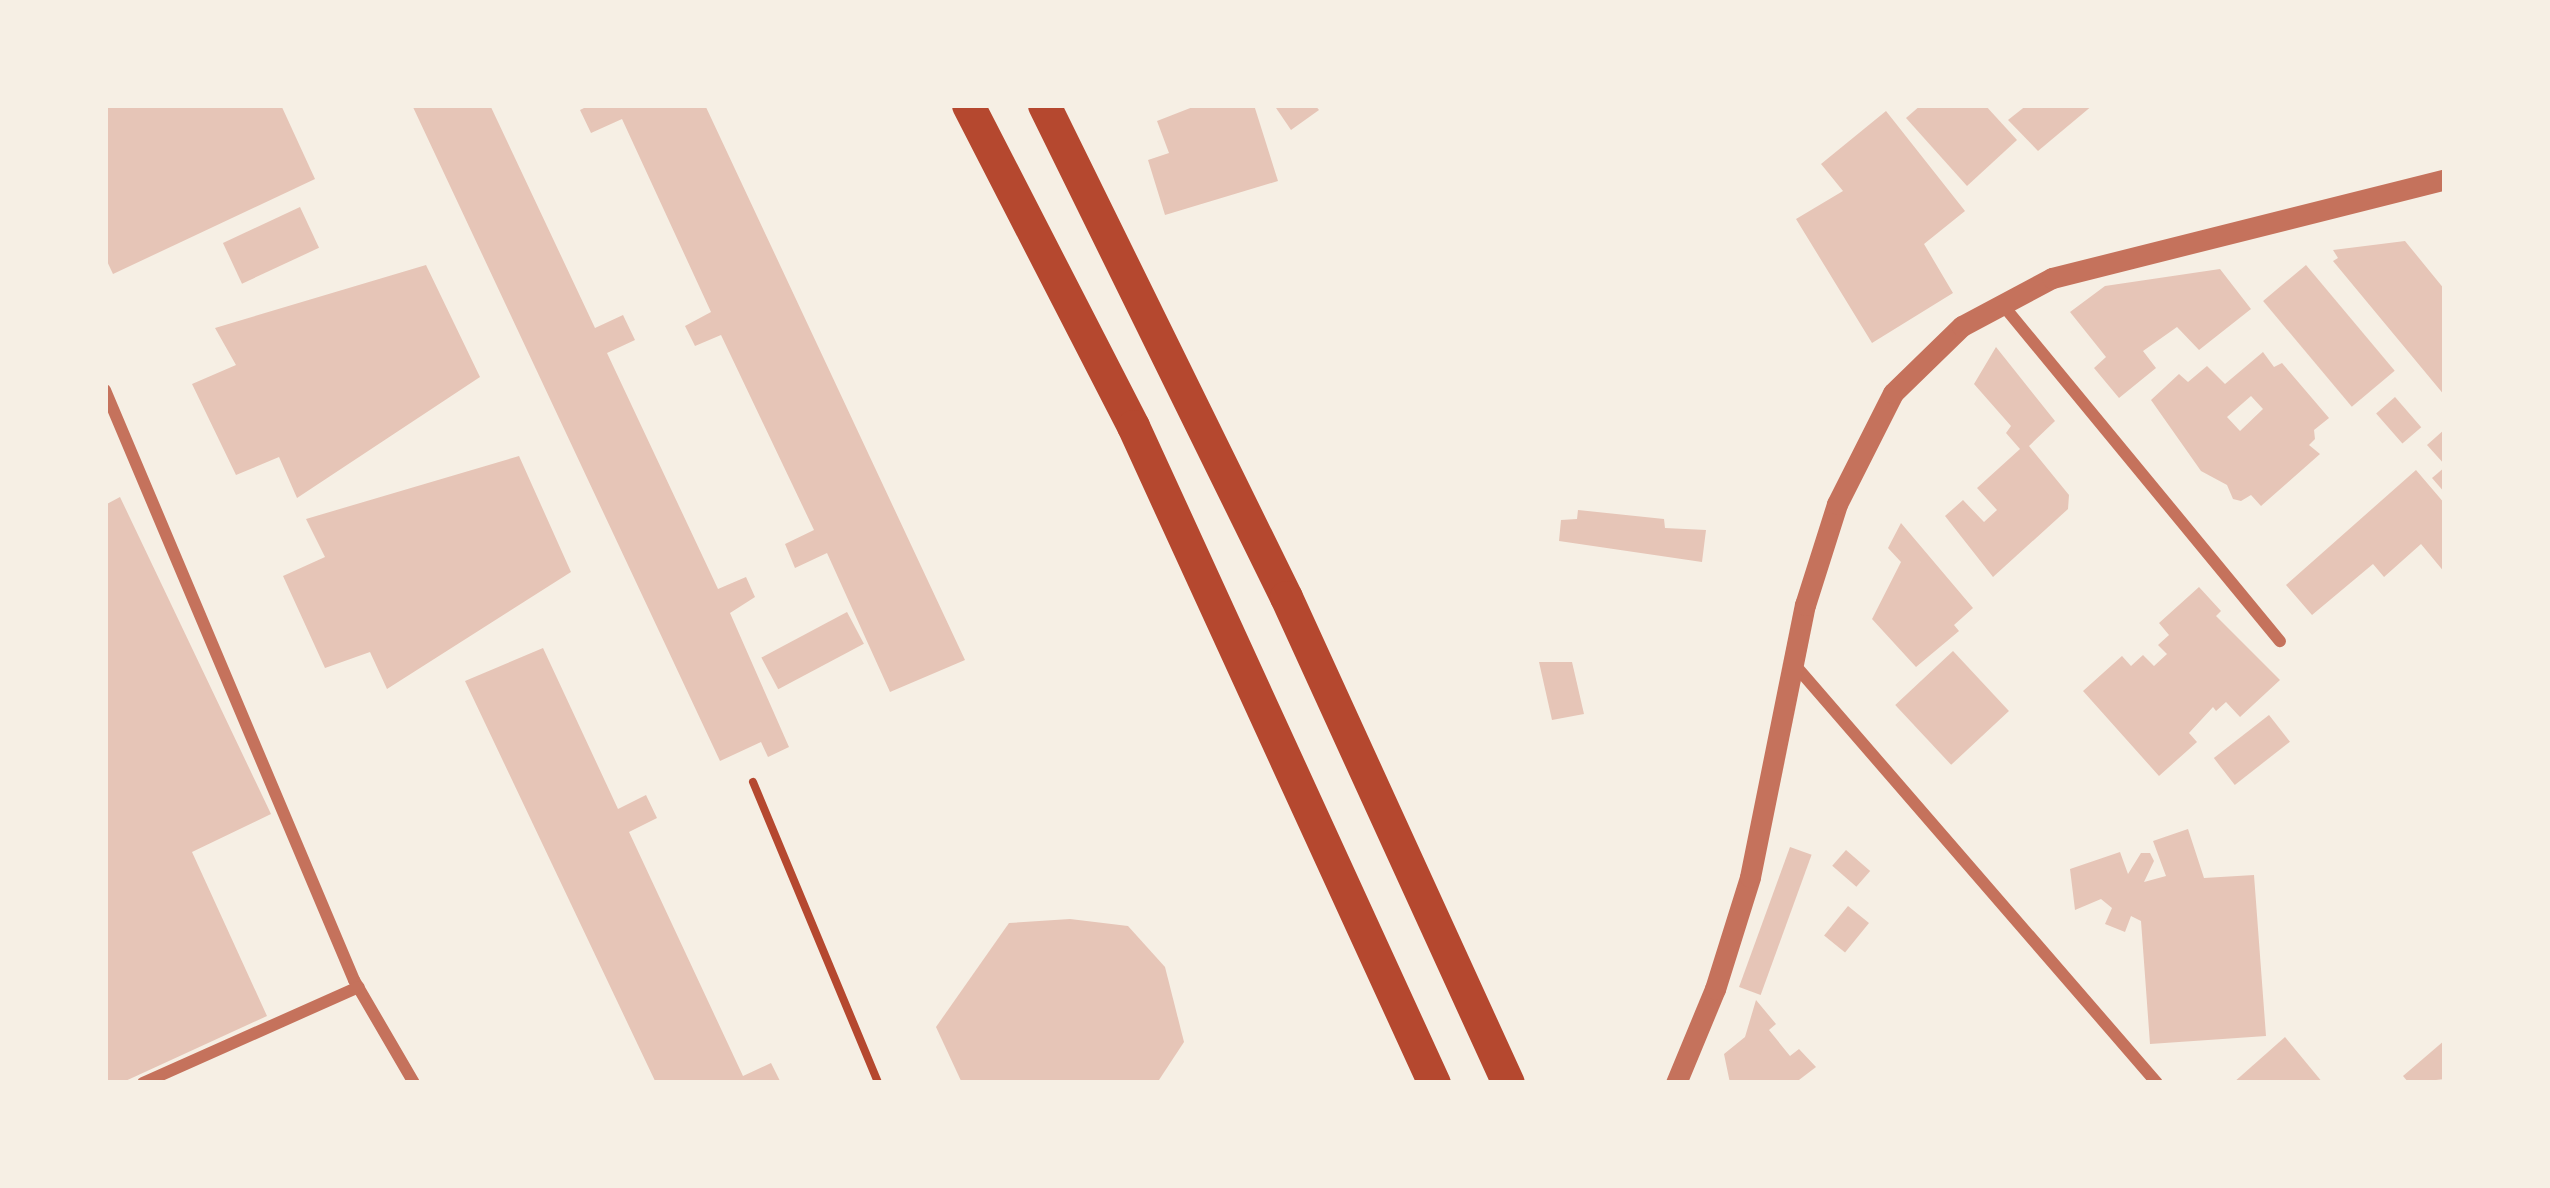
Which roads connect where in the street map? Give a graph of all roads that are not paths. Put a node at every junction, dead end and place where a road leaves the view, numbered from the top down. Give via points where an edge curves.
1 (968, 105) edge
2 (1044, 105) edge
3 (2445, 179) edge
4 (2002, 304) junction
5 (105, 390) edge
6 (2280, 640) dead end
7 (1793, 663) junction
8 (359, 987) junction
9 (142, 1083) edge
10 (414, 1083) edge
11 (1434, 1083) edge
12 (1508, 1083) edge
13 (1676, 1083) edge
14 (2157, 1083) edge

1 - 11 highway via 1133,426
2 - 12 highway via 1286,597
3 - 4 street via 2052,278
4 - 6 street
4 - 7 street via 1963,326 1893,393 1837,504
5 - 8 street
7 - 13 street via 1750,877
7 - 14 street
8 - 9 street
8 - 10 street

